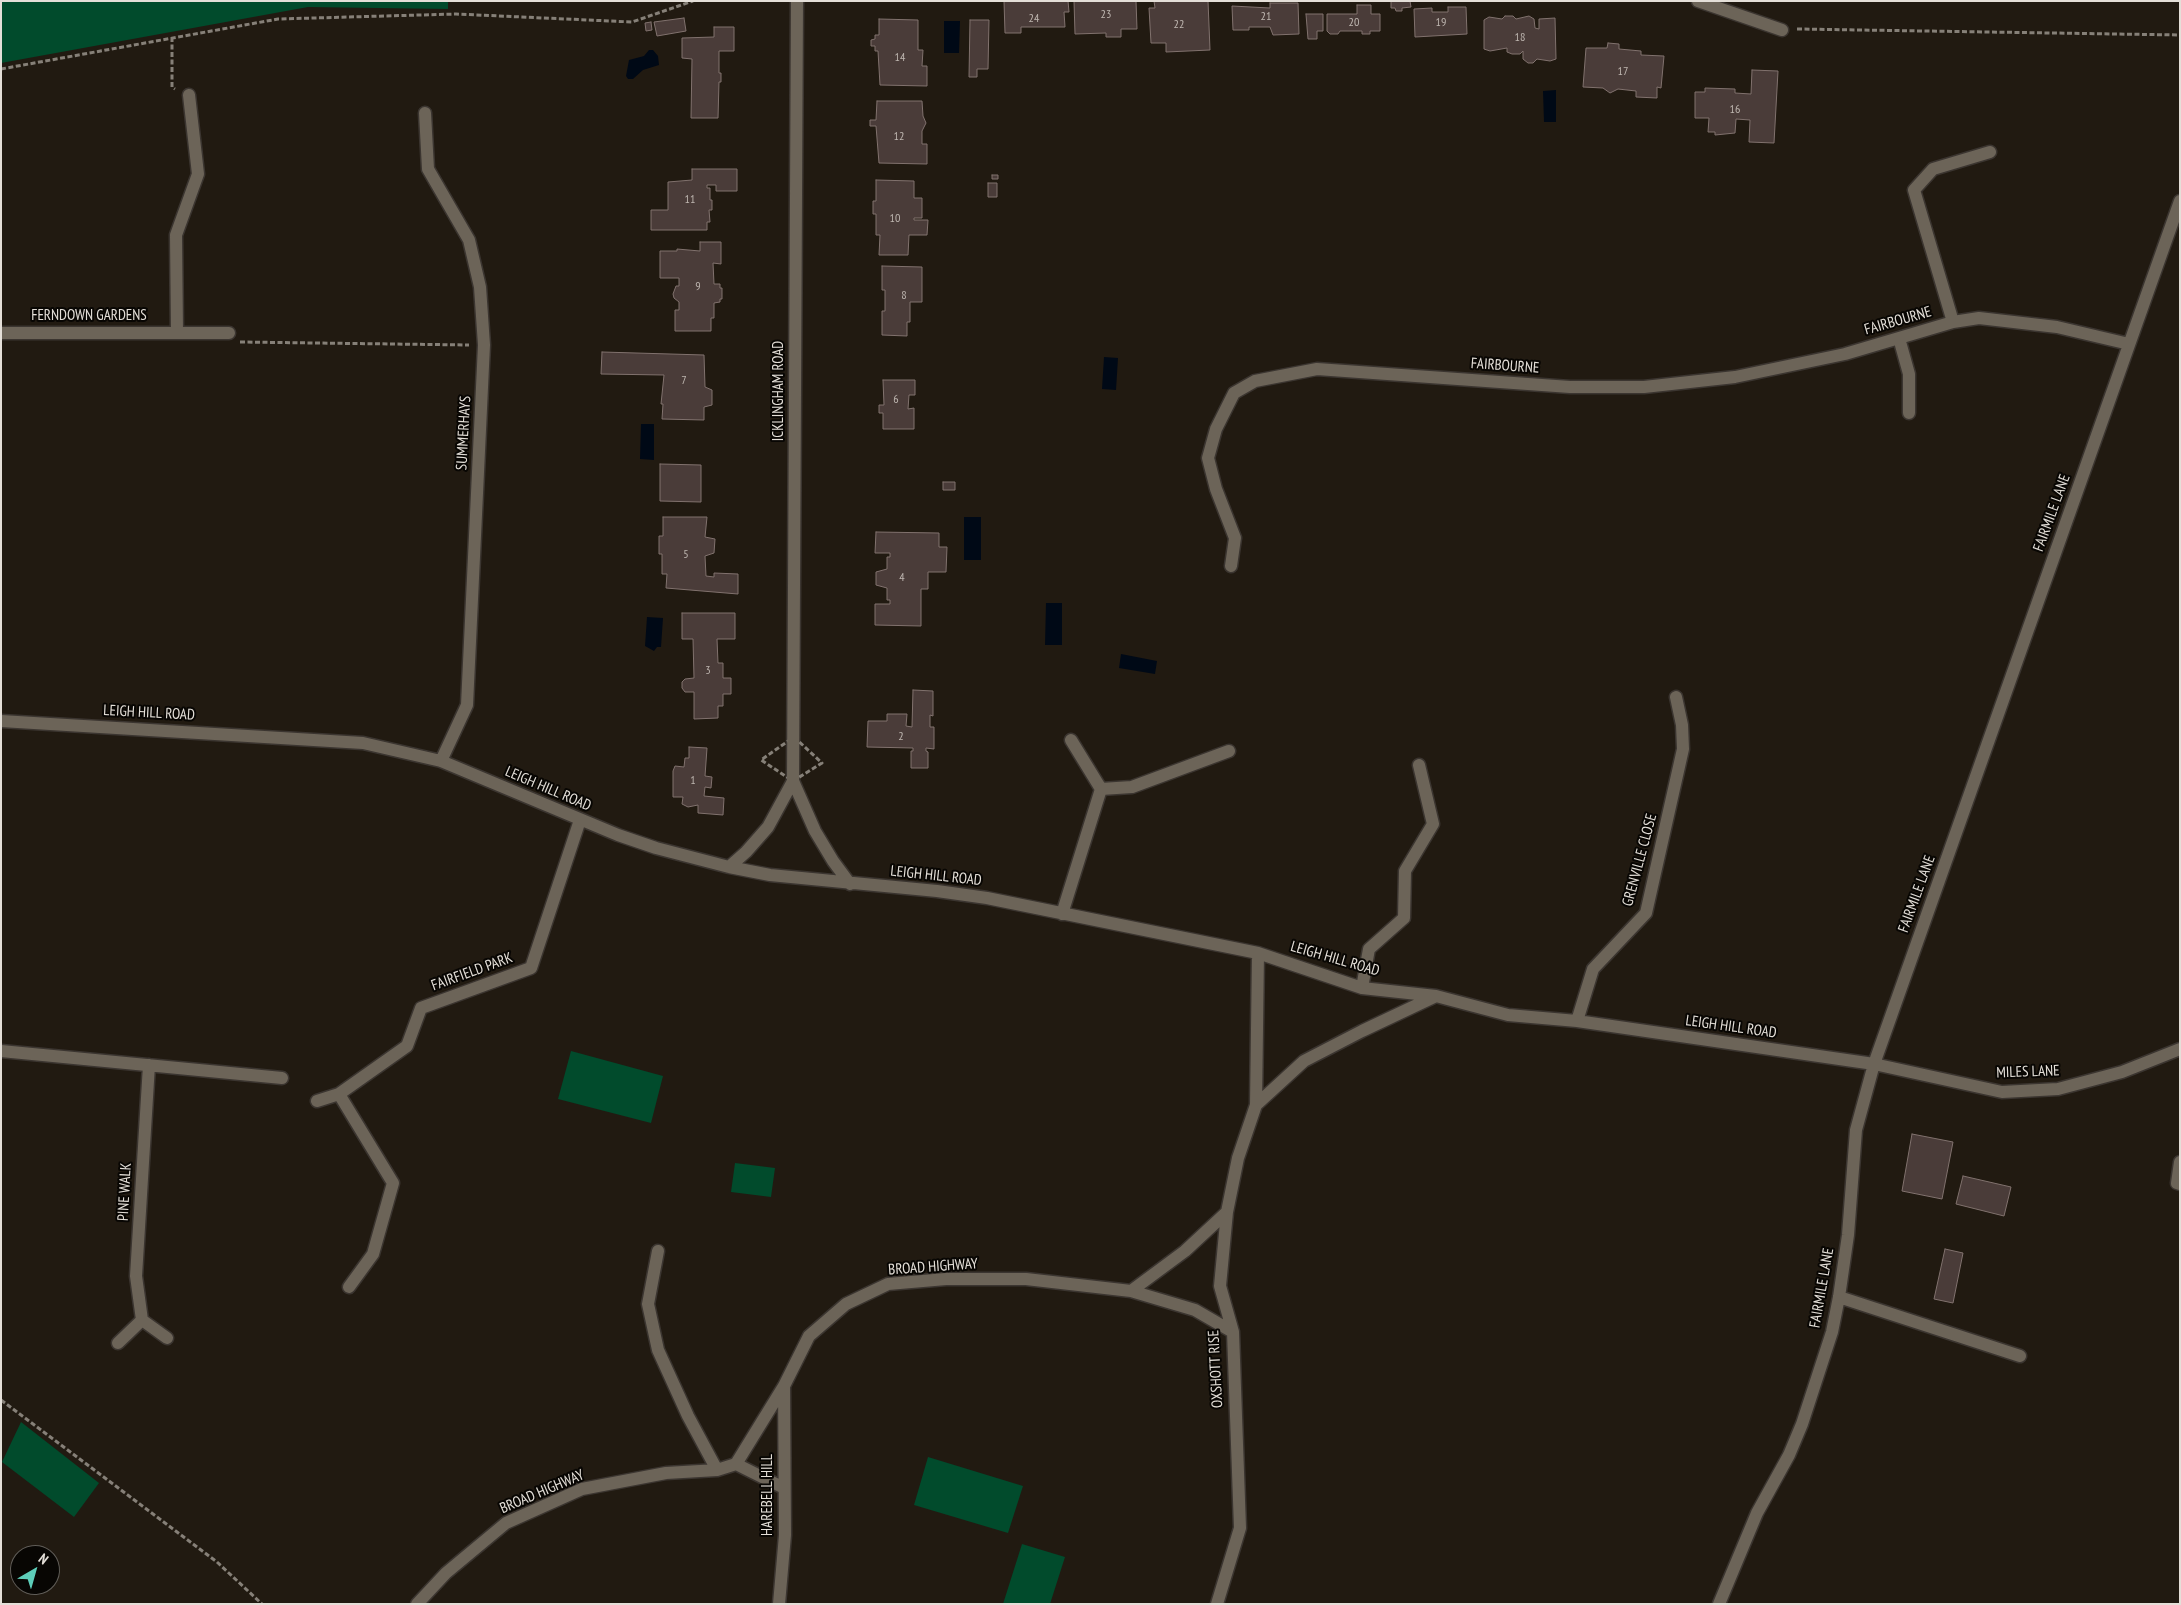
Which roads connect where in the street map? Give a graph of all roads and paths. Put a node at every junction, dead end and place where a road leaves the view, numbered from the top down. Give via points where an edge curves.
1 (693, 1) edge
2 (797, 1) edge
3 (1698, 1) edge
4 (1782, 30) joint
5 (2180, 35) edge
6 (172, 37) junction
7 (1, 69) edge
8 (190, 96) joint
9 (425, 113) dead end
10 (1990, 152) dead end
11 (2180, 202) edge
12 (1953, 322) junction
13 (177, 332) junction
14 (1, 333) edge
15 (229, 333) joint
16 (1899, 338) junction
17 (2129, 344) junction
18 (484, 345) junction
19 (1909, 413) dead end
20 (1231, 566) dead end
21 (1676, 697) dead end
22 (1, 721) edge
23 (1072, 740) dead end
24 (1229, 751) dead end
25 (440, 761) junction
26 (1419, 765) dead end
27 (793, 781) junction
28 (1100, 789) junction
29 (580, 820) junction
30 (729, 867) junction
31 (850, 884) junction
32 (1062, 914) junction
33 (1258, 953) junction
34 (1362, 988) junction
35 (1436, 996) junction
36 (1577, 1022) junction
37 (2180, 1049) edge
38 (1, 1051) edge
39 (1874, 1064) junction
40 (149, 1065) junction
41 (282, 1078) dead end
42 (339, 1094) junction
43 (317, 1101) dead end
44 (1256, 1105) junction
45 (2180, 1162) edge
46 (2180, 1184) edge
47 (1227, 1212) junction
48 (658, 1251) dead end
49 (349, 1287) dead end
50 (1130, 1291) junction
51 (1839, 1296) junction
52 (142, 1320) junction
53 (1233, 1332) junction
54 (167, 1338) dead end
55 (118, 1343) dead end
56 (2020, 1356) dead end
57 (784, 1386) junction
58 (1, 1400) edge
59 (736, 1464) junction
60 (717, 1470) junction
61 (784, 1488) junction
62 (262, 1604) edge
63 (417, 1604) edge
64 (779, 1604) edge
65 (1217, 1604) edge
66 (1719, 1604) edge

1 - 6 path via 632,22 456,14 278,19
2 - 27 street, ICKLINGHAM ROAD
3 - 4 street
4 - 5 path
6 - 7 path
6 - 8 path via 172,87
8 - 13 street via 198,174 176,235
9 - 18 street, SUMMERHAYS via 428,169 469,240 480,287
10 - 12 street, FAIRBOURNE via 1933,169 1914,190
11 - 17 street, FAIRMILE LANE
12 - 16 street, FAIRBOURNE
12 - 17 street, FAIRBOURNE via 1979,318 2057,327
13 - 14 street, FERNDOWN GARDENS
13 - 15 street, FERNDOWN GARDENS
15 - 18 path via 234,342
16 - 19 street via 1908,374
16 - 20 street, FAIRBOURNE via 1845,354 1735,377 1644,387 1570,387 1317,369 1255,381 1234,393 1216,429 1208,458 1235,538
17 - 39 street, FAIRMILE LANE
18 - 25 street, SUMMERHAYS via 467,705
21 - 36 street, GRENVILLE CLOSE via 1683,749 1646,913 1593,969
22 - 25 street, LEIGH HILL ROAD via 363,742
23 - 28 street
24 - 28 street via 1132,787
25 - 29 street, LEIGH HILL ROAD
26 - 34 street via 1433,824 1405,871 1404,918 1368,949
27 - 30 street, ICKLINGHAM ROAD via 768,827
27 - 31 street, ICKLINGHAM ROAD via 815,830
28 - 32 street
29 - 30 street, LEIGH HILL ROAD via 656,848
29 - 42 street, FAIRFIELD PARK via 531,968 421,1008 407,1046
30 - 31 street, LEIGH HILL ROAD via 770,876
31 - 32 street, LEIGH HILL ROAD via 987,898
32 - 33 street, LEIGH HILL ROAD
33 - 34 street, LEIGH HILL ROAD
33 - 44 street, OXSHOTT RISE
34 - 35 street, LEIGH HILL ROAD
35 - 36 street, LEIGH HILL ROAD via 1508,1014
35 - 44 street, OXSHOTT RISE via 1304,1061
36 - 39 street, LEIGH HILL ROAD
37 - 39 street, MILES LANE via 2122,1072 2058,1089 2002,1092
38 - 40 street
39 - 51 street, FAIRMILE LANE via 1856,1130 1848,1235
40 - 41 street
40 - 52 street, PINE WALK via 136,1276
42 - 43 street, FAIRFIELD PARK
42 - 49 street via 393,1184 373,1254
44 - 47 street, OXSHOTT RISE via 1238,1158
45 - 46 street via 2177,1183
47 - 50 street via 1185,1250
47 - 53 street, OXSHOTT RISE via 1220,1286
48 - 60 street via 648,1304 658,1350
50 - 53 street, BROAD HIGHWAY via 1194,1310
50 - 57 street, BROAD HIGHWAY via 1026,1279 946,1279 888,1284 846,1304 810,1336
51 - 56 street
51 - 66 street, FAIRMILE LANE via 1832,1332 1802,1424 1757,1513
52 - 54 street
52 - 55 street
53 - 65 street, OXSHOTT RISE via 1240,1528
57 - 59 street, BROAD HIGHWAY
57 - 61 street, HAREBELL HILL
58 - 62 path via 217,1562
59 - 60 street, BROAD HIGHWAY
59 - 61 street
60 - 63 street, BROAD HIGHWAY via 666,1473 582,1489 506,1523 446,1572
61 - 64 street, HAREBELL HILL via 785,1535

